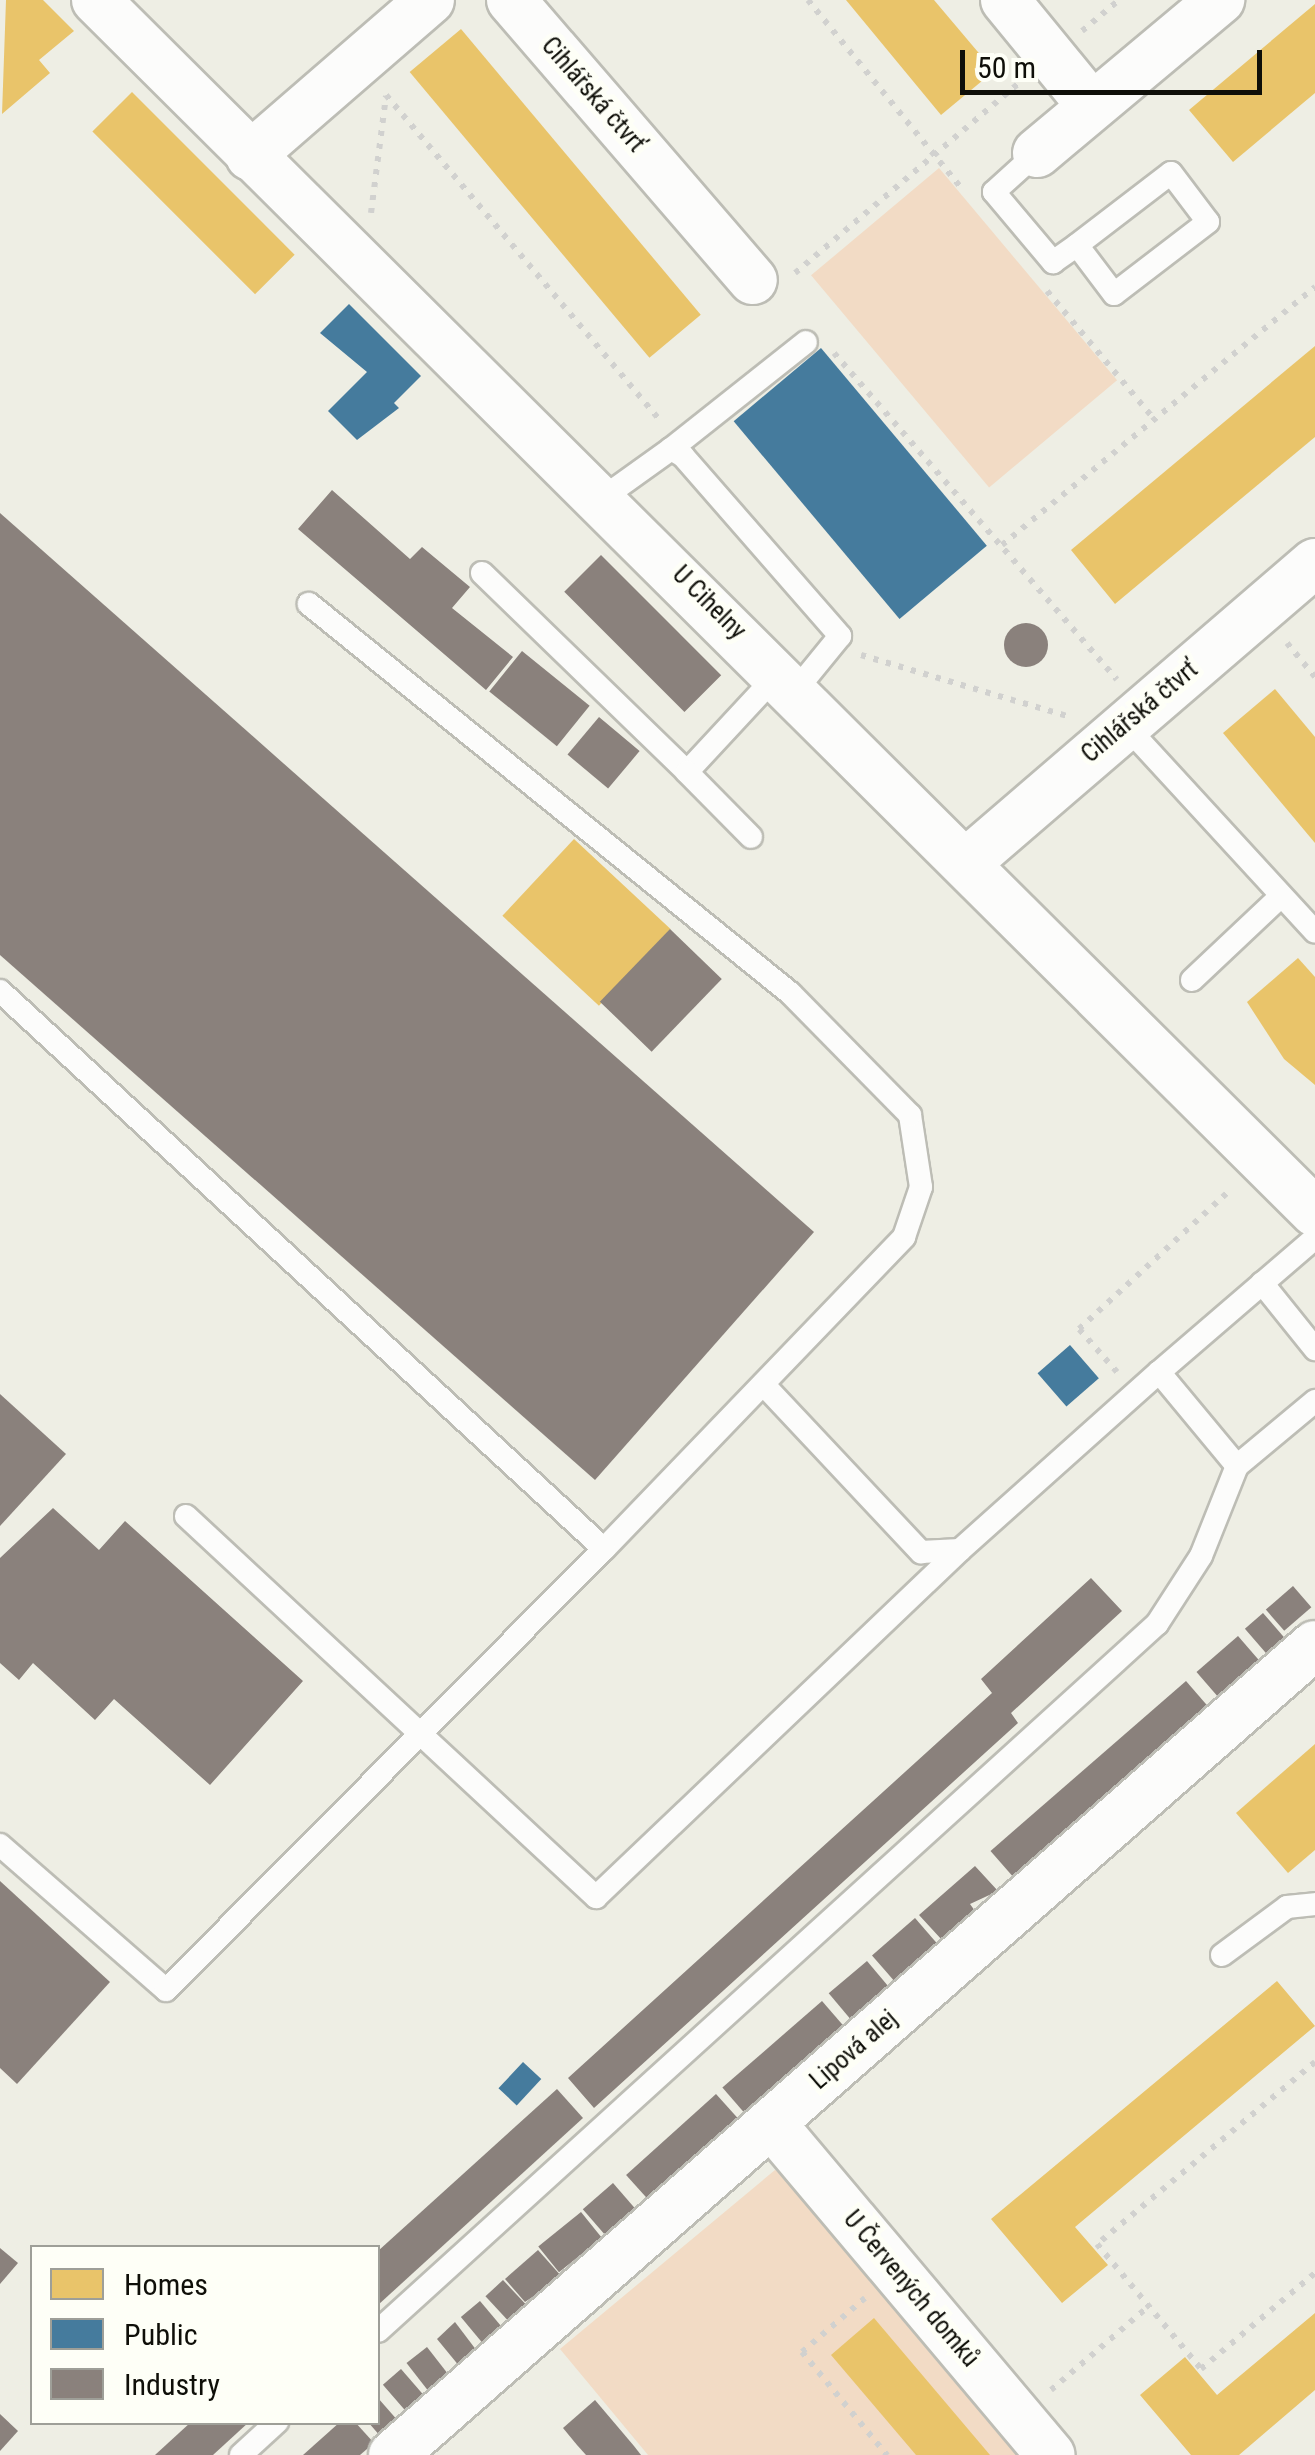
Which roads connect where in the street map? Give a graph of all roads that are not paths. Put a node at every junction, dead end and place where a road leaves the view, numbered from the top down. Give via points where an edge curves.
1 (96, 0) edge
2 (430, 0) edge
3 (511, 0) edge
4 (1005, 0) edge
5 (1220, 0) edge
6 (1091, 105) junction
7 (1038, 153) joint
8 (250, 156) junction
9 (1077, 245) junction
10 (768, 282) road end
11 (806, 342) road end
12 (675, 446) junction
13 (604, 497) junction
14 (1315, 563) edge
15 (482, 573) dead end
16 (309, 604) dead end
17 (787, 682) junction
18 (1119, 719) junction
19 (688, 772) junction
20 (751, 837) dead end
21 (966, 863) junction
22 (1282, 896) junction
23 (1315, 932) edge
24 (1192, 980) dead end
25 (0, 990) edge
26 (1315, 1212) edge
27 (1315, 1238) edge
28 (1262, 1283) junction
29 (1315, 1349) edge
30 (1159, 1372) junction
31 (763, 1384) junction
32 (1315, 1401) edge
33 (1237, 1466) junction
34 (186, 1516) dead end
35 (604, 1549) junction
36 (960, 1550) junction
37 (1315, 1644) edge
38 (422, 1730) junction
39 (0, 1845) edge
40 (1315, 1904) edge
41 (1222, 1955) dead end
42 (771, 2123) junction
43 (380, 2329) edge
44 (273, 2425) edge
45 (241, 2455) edge
46 (393, 2455) edge
47 (1051, 2455) edge

1 - 8 street, U Cihelny
2 - 8 street
3 - 10 street, Cihlářská čtvrť
4 - 6 street
5 - 6 street
6 - 7 street
7 - 9 lane via 994,192 1053,262
8 - 13 street, U Cihelny
9 - 9 lane via 1172,173 1208,222 1114,294
11 - 12 lane
12 - 13 lane
12 - 17 lane via 840,636 836,647
13 - 17 street, U Cihelny
14 - 18 street, Cihlářská čtvrť
15 - 19 lane
16 - 31 lane via 790,993 910,1115 921,1187 904,1237
17 - 19 lane
17 - 21 street, U Cihelny
18 - 21 street, Cihlářská čtvrť
18 - 22 lane
19 - 20 lane
21 - 26 street, U Cihelny
22 - 23 lane
22 - 24 lane
25 - 35 lane
27 - 28 lane
28 - 29 lane
28 - 30 lane
30 - 33 lane
30 - 36 lane
31 - 35 lane
31 - 36 lane via 921,1552
32 - 33 lane
33 - 43 lane via 1202,1556 1157,1624
34 - 38 lane
35 - 38 lane
36 - 38 lane via 596,1897
37 - 42 street, Lipová alej
38 - 39 lane via 166,1990
40 - 41 lane via 1286,1907
42 - 46 street, Lipová alej
42 - 47 street, U Červených domků
44 - 45 lane

